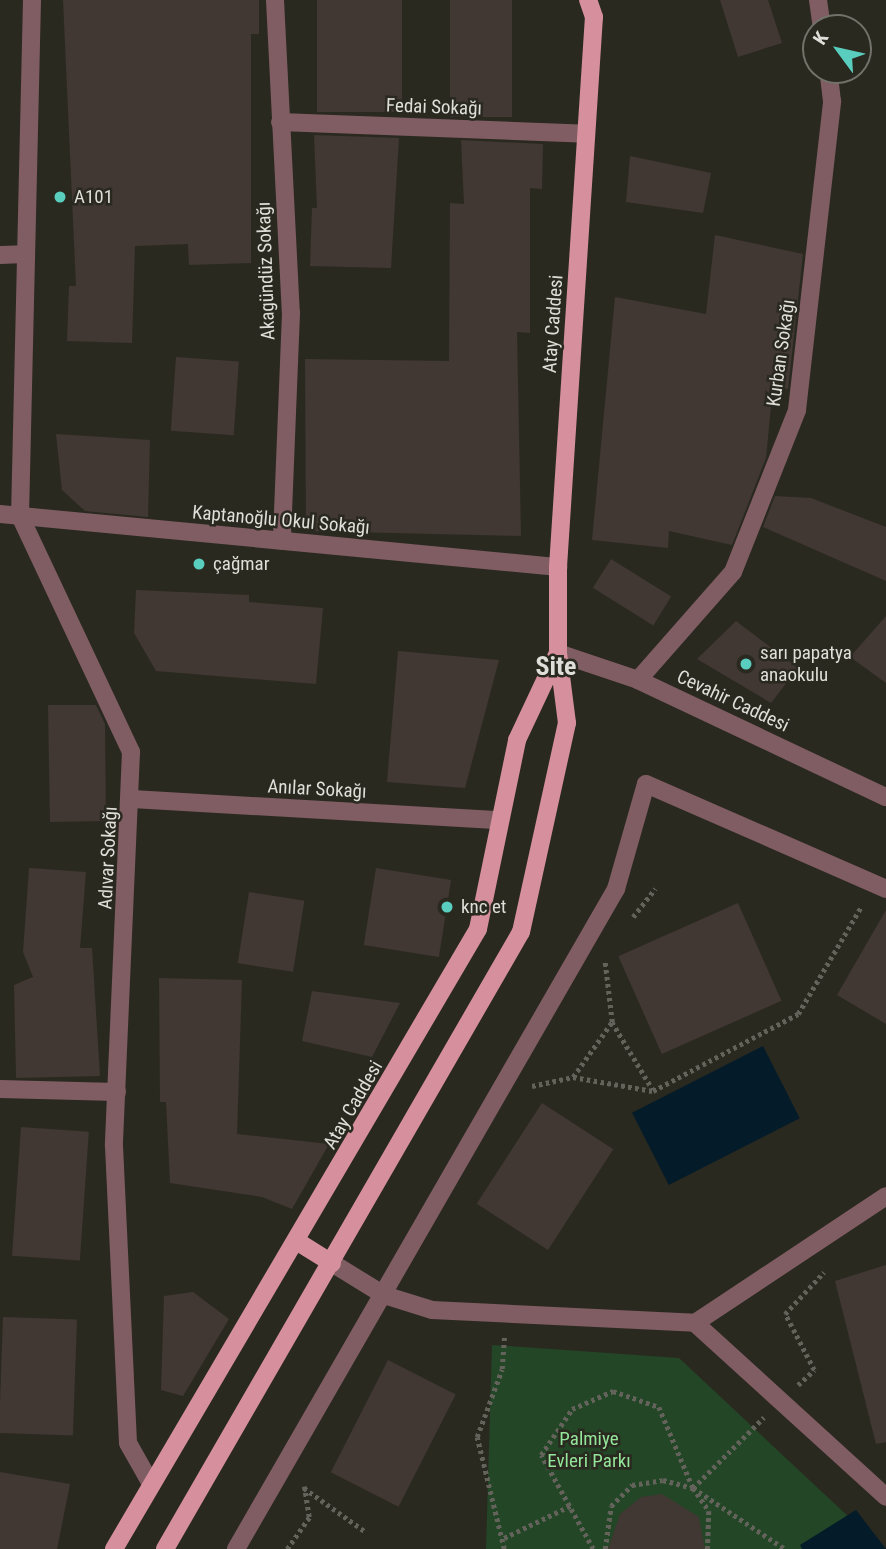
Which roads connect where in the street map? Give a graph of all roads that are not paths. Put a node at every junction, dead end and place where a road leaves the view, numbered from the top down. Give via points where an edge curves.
1 (32, 0) edge
2 (275, 0) edge
3 (588, 0) edge
4 (830, 84) edge
5 (281, 122) junction
6 (586, 134) junction
7 (25, 254) junction
8 (0, 255) edge
9 (0, 514) edge
10 (20, 516) junction
11 (282, 541) junction
12 (558, 567) junction
13 (558, 653) junction
14 (638, 680) junction
15 (886, 797) edge
16 (132, 799) junction
17 (499, 820) junction
18 (886, 889) edge
19 (0, 1089) edge
20 (117, 1092) junction
21 (886, 1196) edge
22 (298, 1242) junction
23 (332, 1263) junction
24 (384, 1295) junction
25 (695, 1323) junction
26 (150, 1482) junction
27 (886, 1497) edge
28 (114, 1549) edge
29 (165, 1549) edge
30 (236, 1549) edge

1 - 7 street, Adıvar Sokağı
2 - 5 street, Akagündüz Sokağı
3 - 6 main road, Atay Caddesi via 594,17
4 - 14 street, Kurban Sokağı via 832,101 797,410 733,572
5 - 6 street, Fedai Sokağı
5 - 11 street, Akagündüz Sokağı via 291,313
6 - 12 main road, Atay Caddesi
7 - 8 street
7 - 10 street, Adıvar Sokağı
9 - 10 street, Kaptanoğlu Okul Sokağı
10 - 11 street, Kaptanoğlu Okul Sokağı
10 - 16 street, Adıvar Sokağı via 131,752
11 - 12 street, Kaptanoğlu Okul Sokağı
12 - 13 main road, Atay Caddesi
13 - 14 street, Cevahir Caddesi
13 - 17 main road, Atay Caddesi via 517,740
13 - 23 main road, Atay Caddesi via 567,723 521,932
14 - 15 street, Cevahir Caddesi
16 - 17 street, Anılar Sokağı
16 - 20 street, Adıvar Sokağı
17 - 22 main road, Atay Caddesi via 478,929
18 - 24 street via 646,784 617,888
19 - 20 street
20 - 26 street, Adıvar Sokağı via 114,1146 128,1443
21 - 25 street
22 - 23 main road
22 - 26 main road, Atay Caddesi
23 - 24 street
23 - 29 main road, Atay Caddesi
24 - 25 street via 432,1310
24 - 30 street
25 - 27 street
26 - 28 main road, Atay Caddesi

